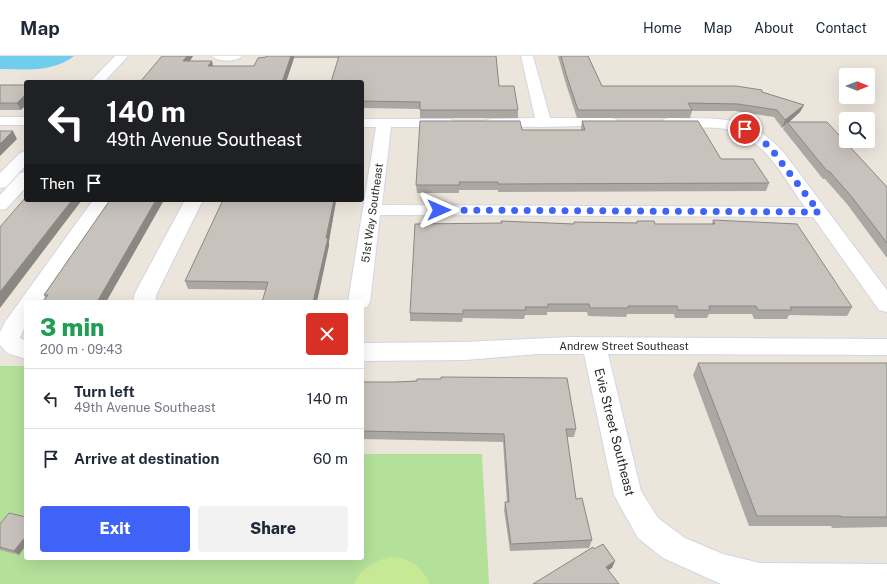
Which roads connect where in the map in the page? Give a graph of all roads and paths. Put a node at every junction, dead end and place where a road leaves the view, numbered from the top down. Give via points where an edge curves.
1 (122, 56) edge
2 (135, 56) edge
3 (218, 56) edge
4 (236, 56) edge
5 (527, 56) edge
6 (99, 80) edge
7 (113, 80) edge
8 (0, 121) edge
9 (24, 121) edge
10 (628, 122) edge
11 (658, 122) edge
12 (364, 123) edge
13 (384, 123) junction
14 (544, 123) junction
15 (24, 158) edge
16 (24, 179) edge
17 (0, 183) edge
18 (101, 202) edge
19 (193, 202) edge
20 (0, 205) edge
21 (373, 210) junction
22 (819, 212) junction
23 (31, 300) edge
24 (144, 300) edge
25 (359, 300) edge
26 (887, 305) edge
27 (24, 311) edge
28 (594, 345) junction
29 (887, 347) edge
30 (24, 350) edge
31 (364, 352) edge
32 (887, 580) edge

1 - 6 street
2 - 7 street
3 - 4 street
5 - 14 street
8 - 9 street
10 - 14 street
11 - 22 street via 717,123 745,129 772,150
12 - 13 street
13 - 14 street
13 - 21 street, 51st Way Southeast
15 - 17 street
16 - 20 street
18 - 23 street
19 - 24 street
21 - 22 street
21 - 25 street, 51st Way Southeast
22 - 26 street
27 - 30 street via 8,339 14,347
28 - 29 street, Andrew Street Southeast
28 - 31 street, Andrew Street Southeast via 464,351
28 - 32 street, Evie Street Southeast via 628,495 648,528 674,548 722,570 760,579

